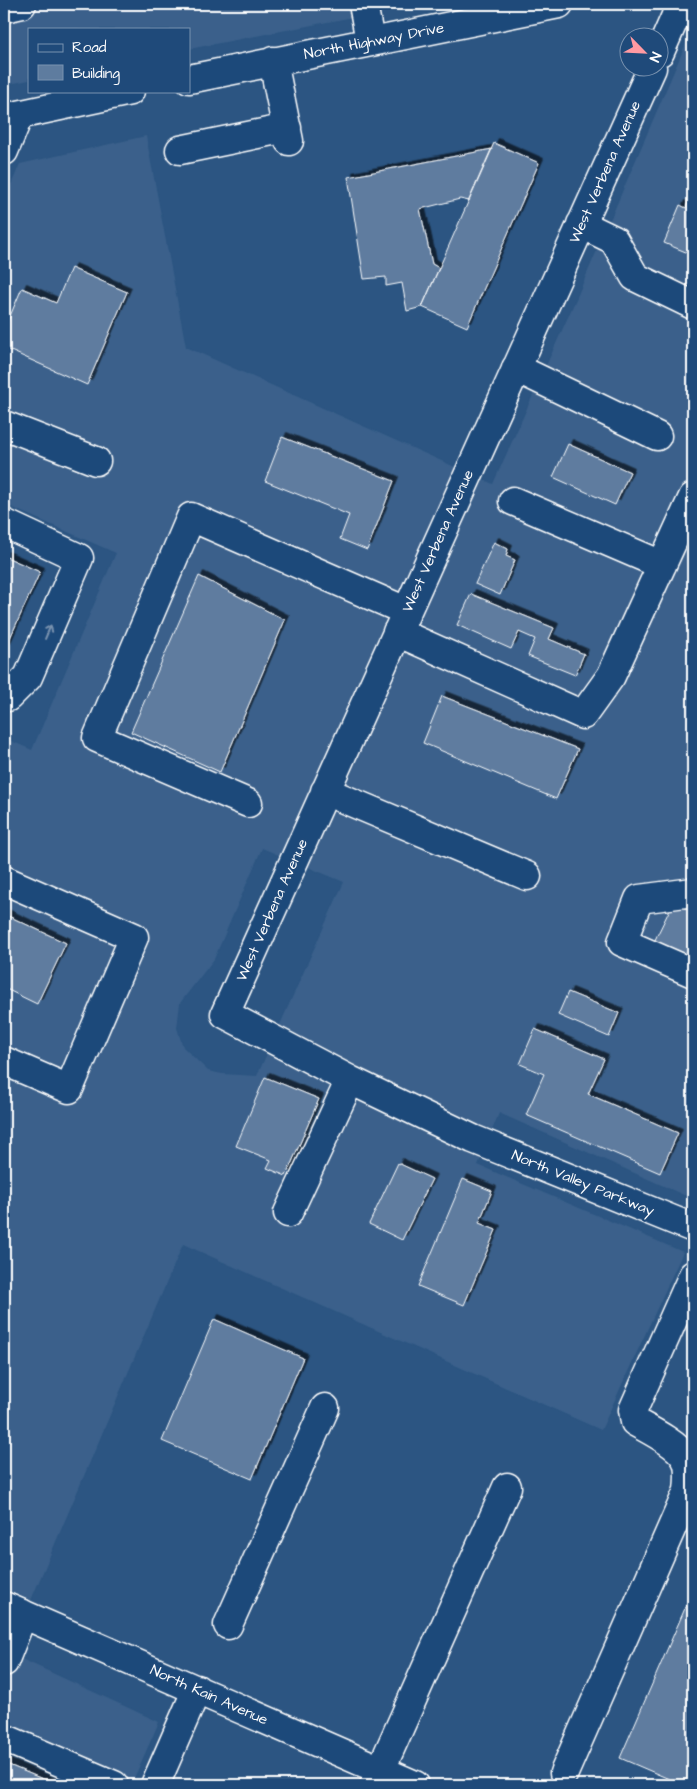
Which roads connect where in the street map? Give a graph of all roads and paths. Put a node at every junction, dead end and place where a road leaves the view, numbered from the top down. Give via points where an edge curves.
1 (22, 4) edge
2 (363, 4) edge
3 (559, 4) edge
4 (681, 4) edge
5 (4, 8) edge
6 (670, 29) edge
7 (370, 41) junction
8 (273, 61) junction
9 (647, 78) edge
10 (190, 79) edge
11 (125, 92) edge
12 (11, 116) edge
13 (180, 150) dead end
14 (4, 151) edge
15 (581, 224) junction
16 (693, 304) edge
17 (516, 368) junction
18 (4, 425) edge
19 (657, 436) dead end
20 (96, 461) dead end
21 (693, 497) edge
22 (513, 501) dead end
23 (4, 523) edge
24 (662, 566) junction
25 (402, 621) junction
26 (4, 695) edge
27 (325, 791) junction
28 (248, 803) dead end
29 (527, 876) dead end
30 (4, 880) edge
31 (693, 892) edge
32 (693, 973) edge
33 (225, 1014) joint
34 (4, 1061) edge
35 (350, 1080) junction
36 (288, 1213) dead end
37 (693, 1228) edge
38 (693, 1275) edge
39 (325, 1408) dead end
40 (507, 1487) dead end
41 (13, 1610) edge
42 (228, 1625) dead end
43 (4, 1662) edge
44 (197, 1689) junction
45 (4, 1738) edge
46 (564, 1774) dead end
47 (377, 1778) edge
48 (114, 1785) edge
49 (155, 1785) edge
50 (415, 1785) edge

1 - 5 street
2 - 7 street
3 - 7 street, North Highway Drive
4 - 6 street
7 - 8 street, North Highway Drive
8 - 10 street, North Highway Drive
8 - 13 street via 288,134
9 - 15 street, West Verbena Avenue
11 - 12 street
12 - 14 street
15 - 16 street via 614,240 635,278
15 - 17 street, West Verbena Avenue
17 - 19 street
17 - 25 street, West Verbena Avenue
18 - 20 street
21 - 24 street
22 - 24 street
26 -> 23 street via 8,697 28,676 79,558
24 - 25 street via 611,676 583,715
25 - 27 street, West Verbena Avenue
25 - 28 street via 191,517 97,738
27 - 29 street
27 - 33 street, West Verbena Avenue
30 - 34 street via 134,937 69,1090
31 - 32 street via 639,899 622,942
33 - 35 street, North Valley Parkway
35 - 36 street
35 - 37 street, North Valley Parkway via 473,1139
38 - 46 street via 633,1410 635,1422 666,1440 685,1456 689,1472 688,1491
39 - 42 street
40 - 47 street
41 - 43 street
41 - 44 street, North Kain Avenue
44 - 47 street, North Kain Avenue
44 - 49 street
45 - 48 street
47 - 50 street, North Kain Avenue

